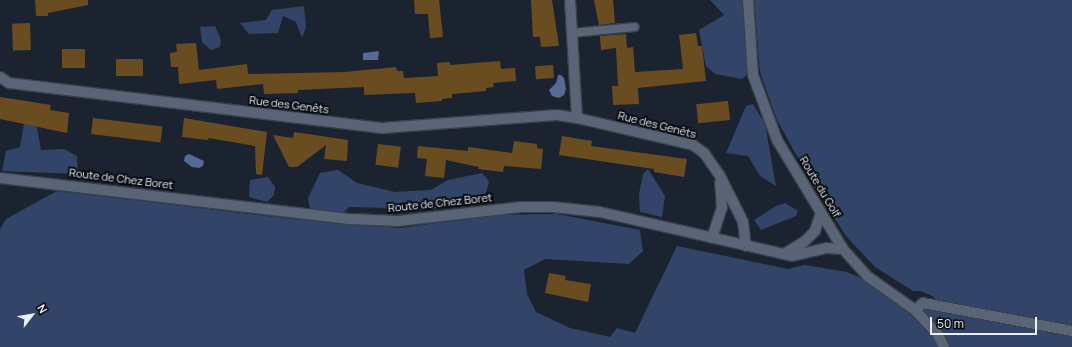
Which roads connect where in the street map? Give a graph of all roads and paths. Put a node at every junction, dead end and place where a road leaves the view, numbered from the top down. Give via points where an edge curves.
1 (570, 0) edge
2 (748, 0) edge
3 (635, 27) dead end
4 (572, 33) junction
5 (0, 77) edge
6 (576, 118) junction
7 (720, 176) junction
8 (0, 178) edge
9 (821, 213) junction
10 (712, 238) junction
11 (746, 246) junction
12 (843, 249) junction
13 (784, 254) junction
14 (915, 310) junction
15 (1072, 331) edge
16 (944, 347) edge

1 - 4 street
2 - 9 street, Route du Golf via 753,75 777,140
3 - 4 lane
4 - 6 street
5 - 6 street, Rue des Genêts via 9,83 383,128 557,115
6 - 7 street, Rue des Genêts via 693,144 704,153
7 - 10 street via 722,208
7 - 11 street, Rue des Genêts via 743,222
8 - 10 street, Route de Chez Boret via 349,219 398,221 520,207 552,207 600,212
9 - 12 street, Route du Golf
9 - 13 street via 815,230 804,242
10 - 11 street, Route de Chez Boret
11 - 13 street, Route de Chez Boret
12 - 13 street, Route de Chez Boret via 827,248 792,256
12 - 14 street, Route du Golf via 867,276
14 - 15 street via 923,303
14 - 16 street, Route du Golf via 938,335

